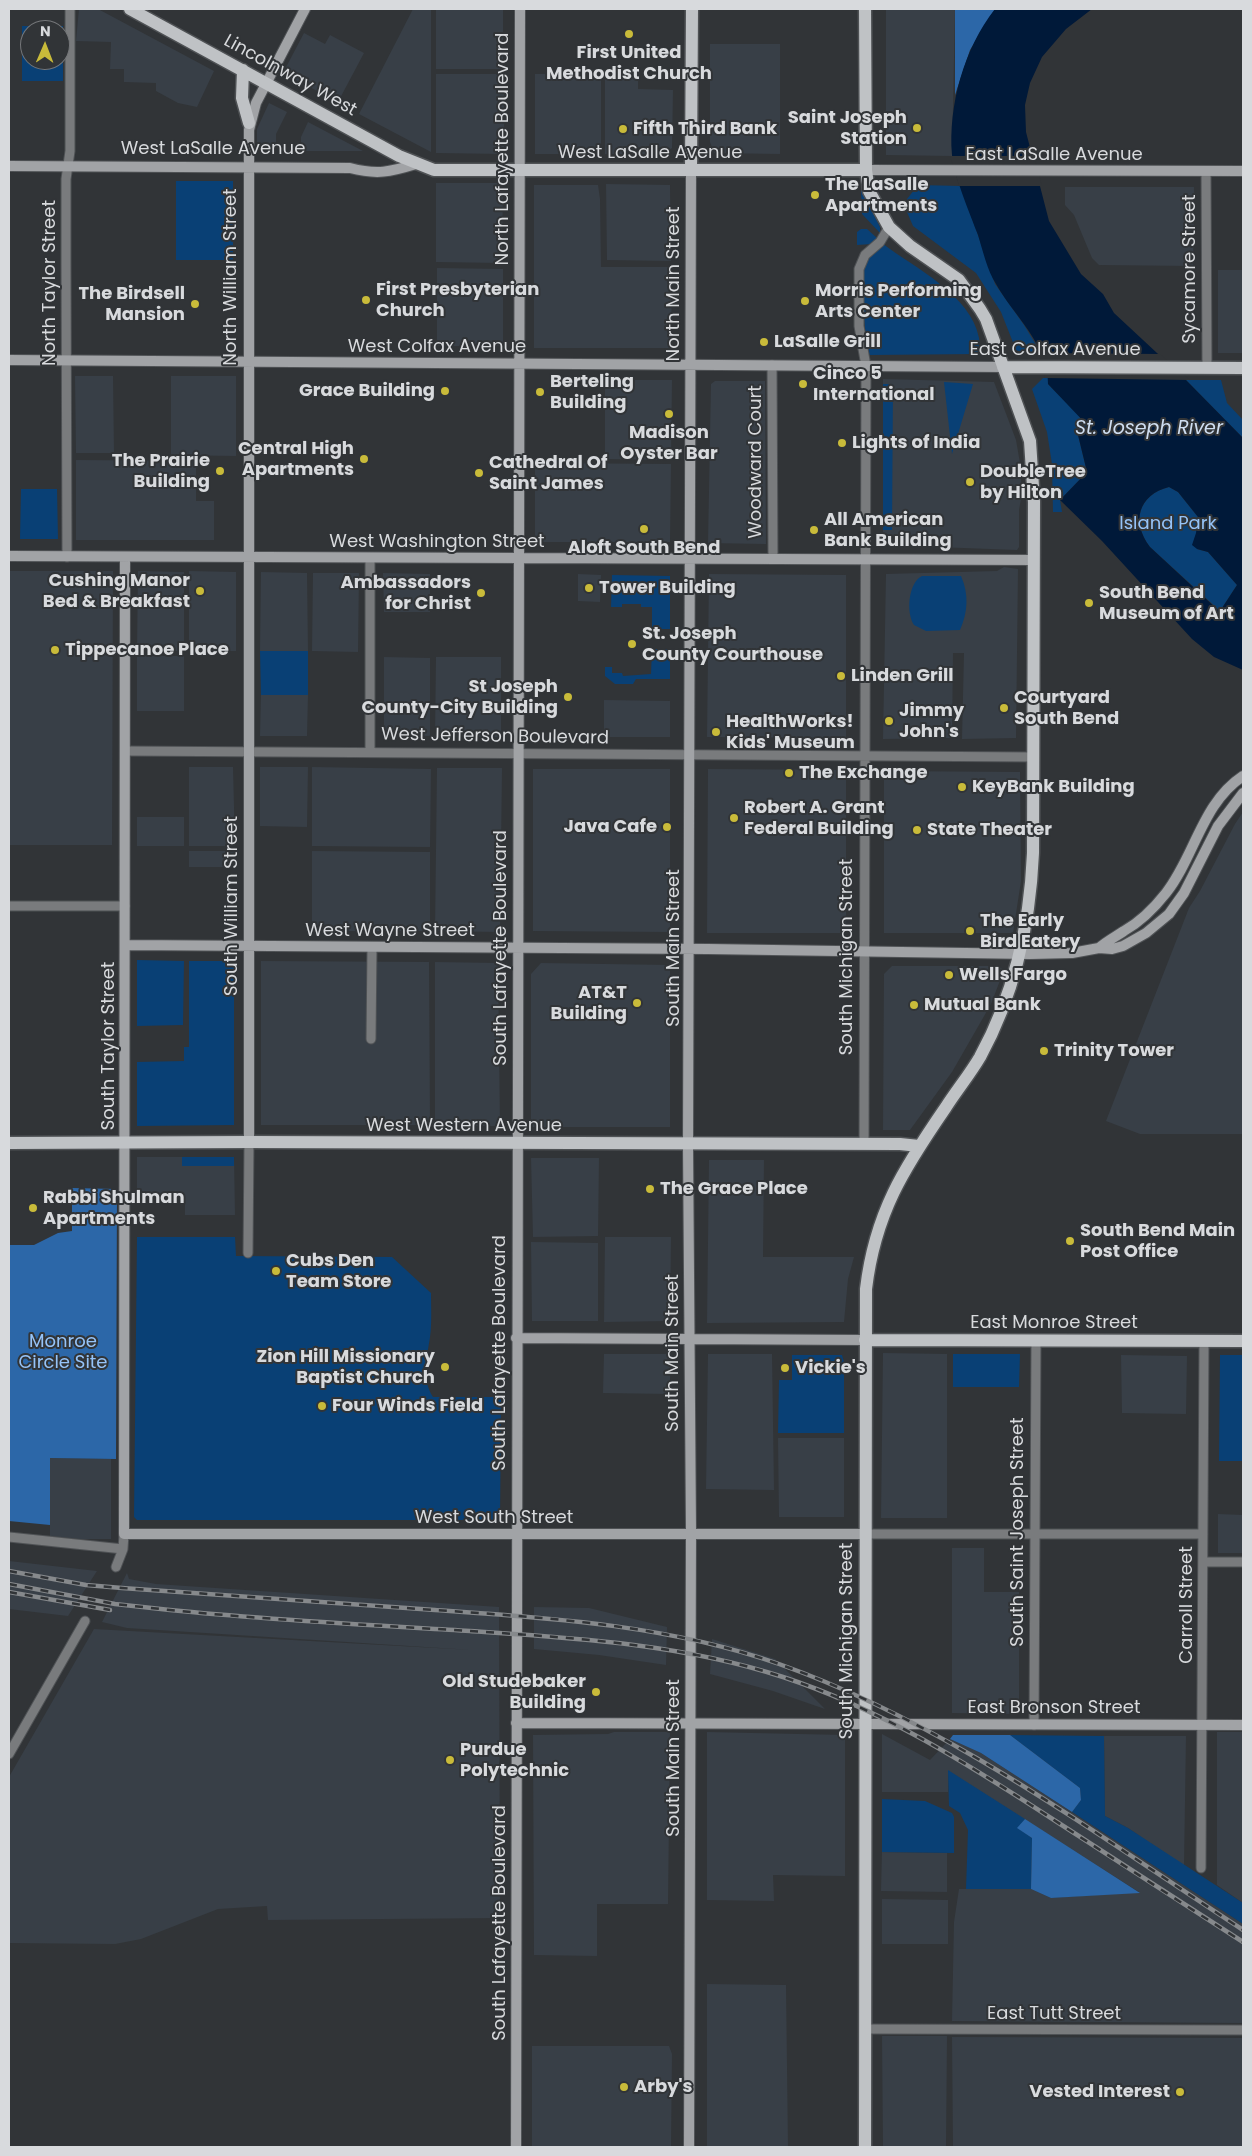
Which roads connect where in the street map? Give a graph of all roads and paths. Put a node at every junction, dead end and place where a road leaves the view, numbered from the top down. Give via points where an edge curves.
1 (70, 9) edge
2 (130, 9) edge
3 (305, 9) edge
4 (520, 9) edge
5 (692, 9) edge
6 (865, 9) edge
7 (243, 70) junction
8 (266, 83) junction
9 (249, 123) junction
10 (416, 164) junction
11 (9, 166) edge
12 (68, 166) junction
13 (248, 167) junction
14 (434, 170) joint
15 (519, 170) junction
16 (692, 170) junction
17 (866, 170) junction
18 (1206, 171) junction
19 (1243, 171) edge
20 (889, 227) junction
21 (9, 360) edge
22 (66, 360) junction
23 (248, 362) junction
24 (520, 363) junction
25 (691, 365) junction
26 (772, 365) junction
27 (866, 366) junction
28 (1003, 367) junction
29 (1207, 367) junction
30 (1243, 368) edge
31 (9, 556) edge
32 (67, 556) junction
33 (125, 557) junction
34 (248, 558) junction
35 (370, 558) junction
36 (518, 559) junction
37 (691, 559) junction
38 (773, 559) junction
39 (866, 560) junction
40 (1034, 560) junction
41 (125, 751) junction
42 (248, 751) junction
43 (370, 752) junction
44 (518, 754) junction
45 (865, 755) junction
46 (690, 756) junction
47 (1033, 757) junction
48 (1243, 776) edge
49 (1243, 793) edge
50 (9, 906) edge
51 (125, 906) junction
52 (125, 945) junction
53 (249, 947) junction
54 (372, 947) junction
55 (517, 947) junction
56 (690, 948) junction
57 (1099, 948) junction
58 (865, 950) junction
59 (1021, 954) junction
60 (371, 1039) dead end
61 (125, 1142) junction
62 (249, 1142) junction
63 (9, 1143) edge
64 (517, 1144) junction
65 (688, 1144) junction
66 (864, 1144) junction
67 (919, 1146) junction
68 (248, 1253) dead end
69 (516, 1338) junction
70 (688, 1339) junction
71 (865, 1340) junction
72 (1036, 1340) junction
73 (1204, 1341) junction
74 (1243, 1342) edge
75 (690, 1532) junction
76 (124, 1534) junction
77 (865, 1534) junction
78 (1035, 1534) junction
79 (1203, 1534) junction
80 (516, 1535) junction
81 (9, 1537) edge
82 (123, 1549) junction
83 (1203, 1562) junction
84 (1243, 1562) edge
85 (116, 1567) dead end
86 (85, 1621) dead end
87 (516, 1723) junction
88 (690, 1724) junction
89 (865, 1724) junction
90 (1034, 1725) junction
91 (1202, 1725) junction
92 (1243, 1725) edge
93 (9, 1754) edge
94 (1202, 1868) dead end
95 (865, 2029) junction
96 (1243, 2030) edge
97 (516, 2147) edge
98 (689, 2147) edge
99 (865, 2147) edge

1 - 12 street, North Taylor Street
2 - 7 main road, Lincolnway West
3 - 8 street, North William Street
4 - 15 street, North Lafayette Boulevard
5 - 16 main road, North Main Street
6 - 17 main road, South Michigan Street
7 - 8 main road, Lincolnway West
7 - 9 main road via 242,98
8 - 9 street, North William Street
8 - 10 main road, Lincolnway West
9 - 13 street, North William Street
10 - 13 street, West LaSalle Avenue via 390,172 350,168
10 - 14 main road, Lincolnway West
11 - 12 street, West LaSalle Avenue
12 - 13 street, West LaSalle Avenue
12 - 22 street, North Taylor Street
13 - 23 street, North William Street
14 - 15 main road, West LaSalle Avenue
15 - 16 main road, West LaSalle Avenue
15 - 24 street, North Lafayette Boulevard
16 - 17 main road, West LaSalle Avenue
16 - 25 street, North Main Street
17 - 18 street, East LaSalle Avenue
17 - 20 main road, South Michigan Street via 869,191
18 - 19 street, East LaSalle Avenue
18 - 29 street, Sycamore Street
20 - 27 street, South Michigan Street via 880,242 868,251 860,266 859,326
20 - 28 main road, South Michigan Street via 967,289 986,319
21 - 22 street, West Colfax Avenue
22 - 23 street, West Colfax Avenue
22 - 32 street, North Taylor Street
23 - 24 street, West Colfax Avenue
23 - 34 street, North William Street
24 - 25 street, West Colfax Avenue
24 - 36 street, North Lafayette Boulevard
25 - 26 street, West Colfax Avenue
25 - 37 street, North Main Street
26 - 27 street, West Colfax Avenue
26 - 38 street, Woodward Court
27 - 28 street, East Colfax Avenue
27 - 39 street, South Michigan Street
28 - 29 main road, East Colfax Avenue
28 - 40 main road, South Michigan Street via 1032,454
29 - 30 main road, East Colfax Avenue
31 - 32 street, West Washington Street
32 - 33 street, West Washington Street
33 - 34 street, West Washington Street
33 - 41 street, South Taylor Street
34 - 35 street, West Washington Street
34 - 42 street, South William Street
35 - 36 street, West Washington Street
35 - 43 street
36 - 37 street, West Washington Street
36 - 44 street, South Lafayette Boulevard
37 - 38 street, West Washington Street
37 - 46 street, South Main Street
38 - 39 street, West Washington Street
39 - 40 street, West Washington Street
39 - 45 street, South Michigan Street
40 - 47 main road, South Michigan Street
41 - 42 street, West Jefferson Boulevard
41 - 51 street, South Taylor Street
42 - 43 street, West Jefferson Boulevard
42 - 53 street, South William Street
43 - 44 street, West Jefferson Boulevard
44 - 46 street, West Jefferson Boulevard
44 - 55 street, South Lafayette Boulevard
45 - 46 street, West Jefferson Boulevard
45 - 47 street, West Jefferson Boulevard
45 - 58 street, South Michigan Street
46 - 56 street, South Main Street
47 - 59 main road, South Michigan Street via 1032,875
48 - 57 street via 1211,811 1167,892 1138,922
49 - 57 street, West Wayne Street via 1218,826 1169,914 1123,946
50 - 51 street
51 - 52 street, South Taylor Street
52 - 53 street, West Wayne Street
52 - 61 street, South Taylor Street
53 - 54 street, West Wayne Street
53 - 62 street, South William Street
54 - 55 street, West Wayne Street
54 - 60 street
55 - 56 street, West Wayne Street
55 - 64 street, South Lafayette Boulevard
56 - 58 street, West Wayne Street
56 - 65 street, South Main Street
57 - 59 street, West Wayne Street via 1072,953
58 - 59 street, West Wayne Street
58 - 66 street, South Michigan Street
59 - 67 main road, South Michigan Street via 1004,1006 980,1058
61 - 62 main road, West Western Avenue
61 - 63 main road, West Western Avenue
61 - 76 street, South Taylor Street
62 - 64 main road, West Western Avenue
62 - 68 street, South William Street
64 - 65 main road, West Western Avenue
64 - 69 street, South Lafayette Boulevard
65 - 66 main road, West Western Avenue
65 - 70 street, South Main Street
66 - 67 main road, West Western Avenue
67 - 71 main road, South Michigan Street via 902,1173 876,1233 866,1289
69 - 70 street
69 - 80 street, South Lafayette Boulevard
70 - 71 street
70 - 75 street, South Main Street
71 - 72 main road, East Monroe Street
71 - 77 main road, South Michigan Street
72 - 73 main road, East Monroe Street
72 - 78 street, South Saint Joseph Street
73 - 74 main road, East Monroe Street
73 - 79 street, Carroll Street
75 - 77 street, West South Street
75 - 80 street, West South Street
75 - 88 street, South Main Street
76 - 80 street, West South Street
76 - 82 street
77 - 78 street
77 - 89 main road, South Michigan Street
78 - 79 street
78 - 90 street, South Saint Joseph Street
79 - 83 street, Carroll Street
80 - 87 street, South Lafayette Boulevard
81 - 82 street
82 - 85 street
83 - 84 street
83 - 91 street, Carroll Street
86 - 93 street
87 - 88 street, East Bronson Street
87 - 97 street, South Lafayette Boulevard
88 - 89 street, East Bronson Street
88 - 98 street, South Main Street
89 - 90 street, East Bronson Street
89 - 95 main road, South Michigan Street
90 - 91 street, East Bronson Street
91 - 92 street, East Bronson Street
91 - 94 street, Carroll Street
95 - 96 street, East Tutt Street
95 - 99 main road, South Michigan Street

